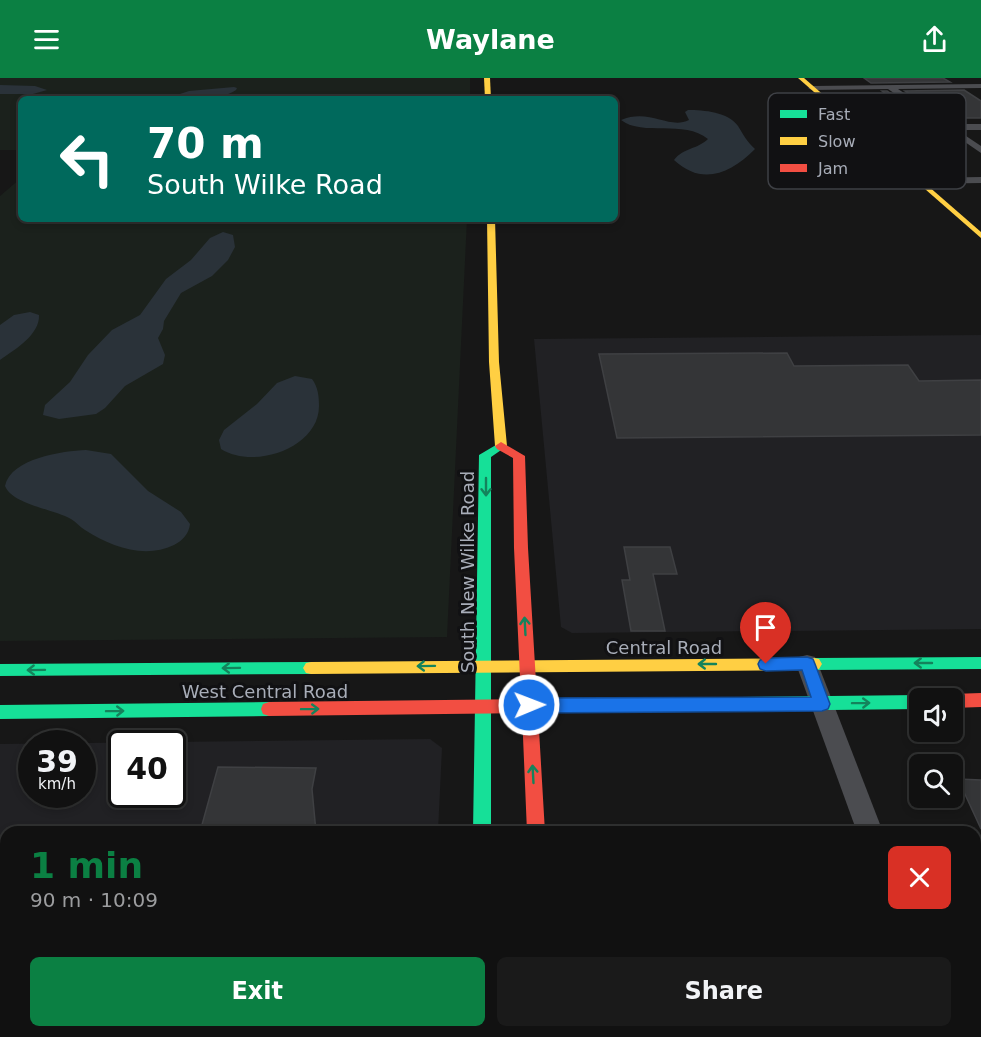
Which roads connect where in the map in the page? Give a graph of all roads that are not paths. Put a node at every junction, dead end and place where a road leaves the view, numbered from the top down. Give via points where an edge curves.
1 (487, 78) edge
2 (801, 78) edge
3 (981, 86) edge
4 (890, 87) junction
5 (812, 88) junction
6 (818, 93) edge
7 (899, 93) edge
8 (488, 96) edge
9 (966, 127) edge
10 (981, 127) edge
11 (966, 140) edge
12 (981, 150) edge
13 (966, 180) edge
14 (981, 180) edge
15 (927, 189) edge
16 (491, 222) edge
17 (981, 236) edge
18 (501, 446) junction
19 (981, 663) edge
20 (807, 664) junction
21 (527, 665) junction
22 (484, 666) junction
23 (0, 670) edge
24 (981, 700) edge
25 (963, 701) edge
26 (909, 702) edge
27 (822, 704) junction
28 (529, 705) junction
29 (484, 707) junction
30 (0, 712) edge
31 (482, 826) edge
32 (536, 826) edge
33 (868, 826) edge

1 - 8 main road
2 - 5 main road
3 - 4 street
4 - 5 street
4 - 7 street
5 - 6 main road
9 - 10 street
11 - 12 street
13 - 14 street
15 - 17 main road
16 - 18 main road via 494,362
21 -> 18 main road via 519,456
18 -> 22 main road, South New Wilke Road via 485,456
19 -> 20 main road, Central Road
20 -> 21 main road, Central Road
20 - 27 street
21 - 22 main road, West Central Road
21 - 28 main road
22 -> 23 main road, West Central Road
22 - 29 main road, South New Wilke Road
24 - 25 main road
27 -> 26 main road
27 - 28 main road
27 - 33 street
28 - 29 main road, West Central Road
32 -> 28 main road
30 -> 29 main road, West Central Road
29 - 31 main road, South New Wilke Road

